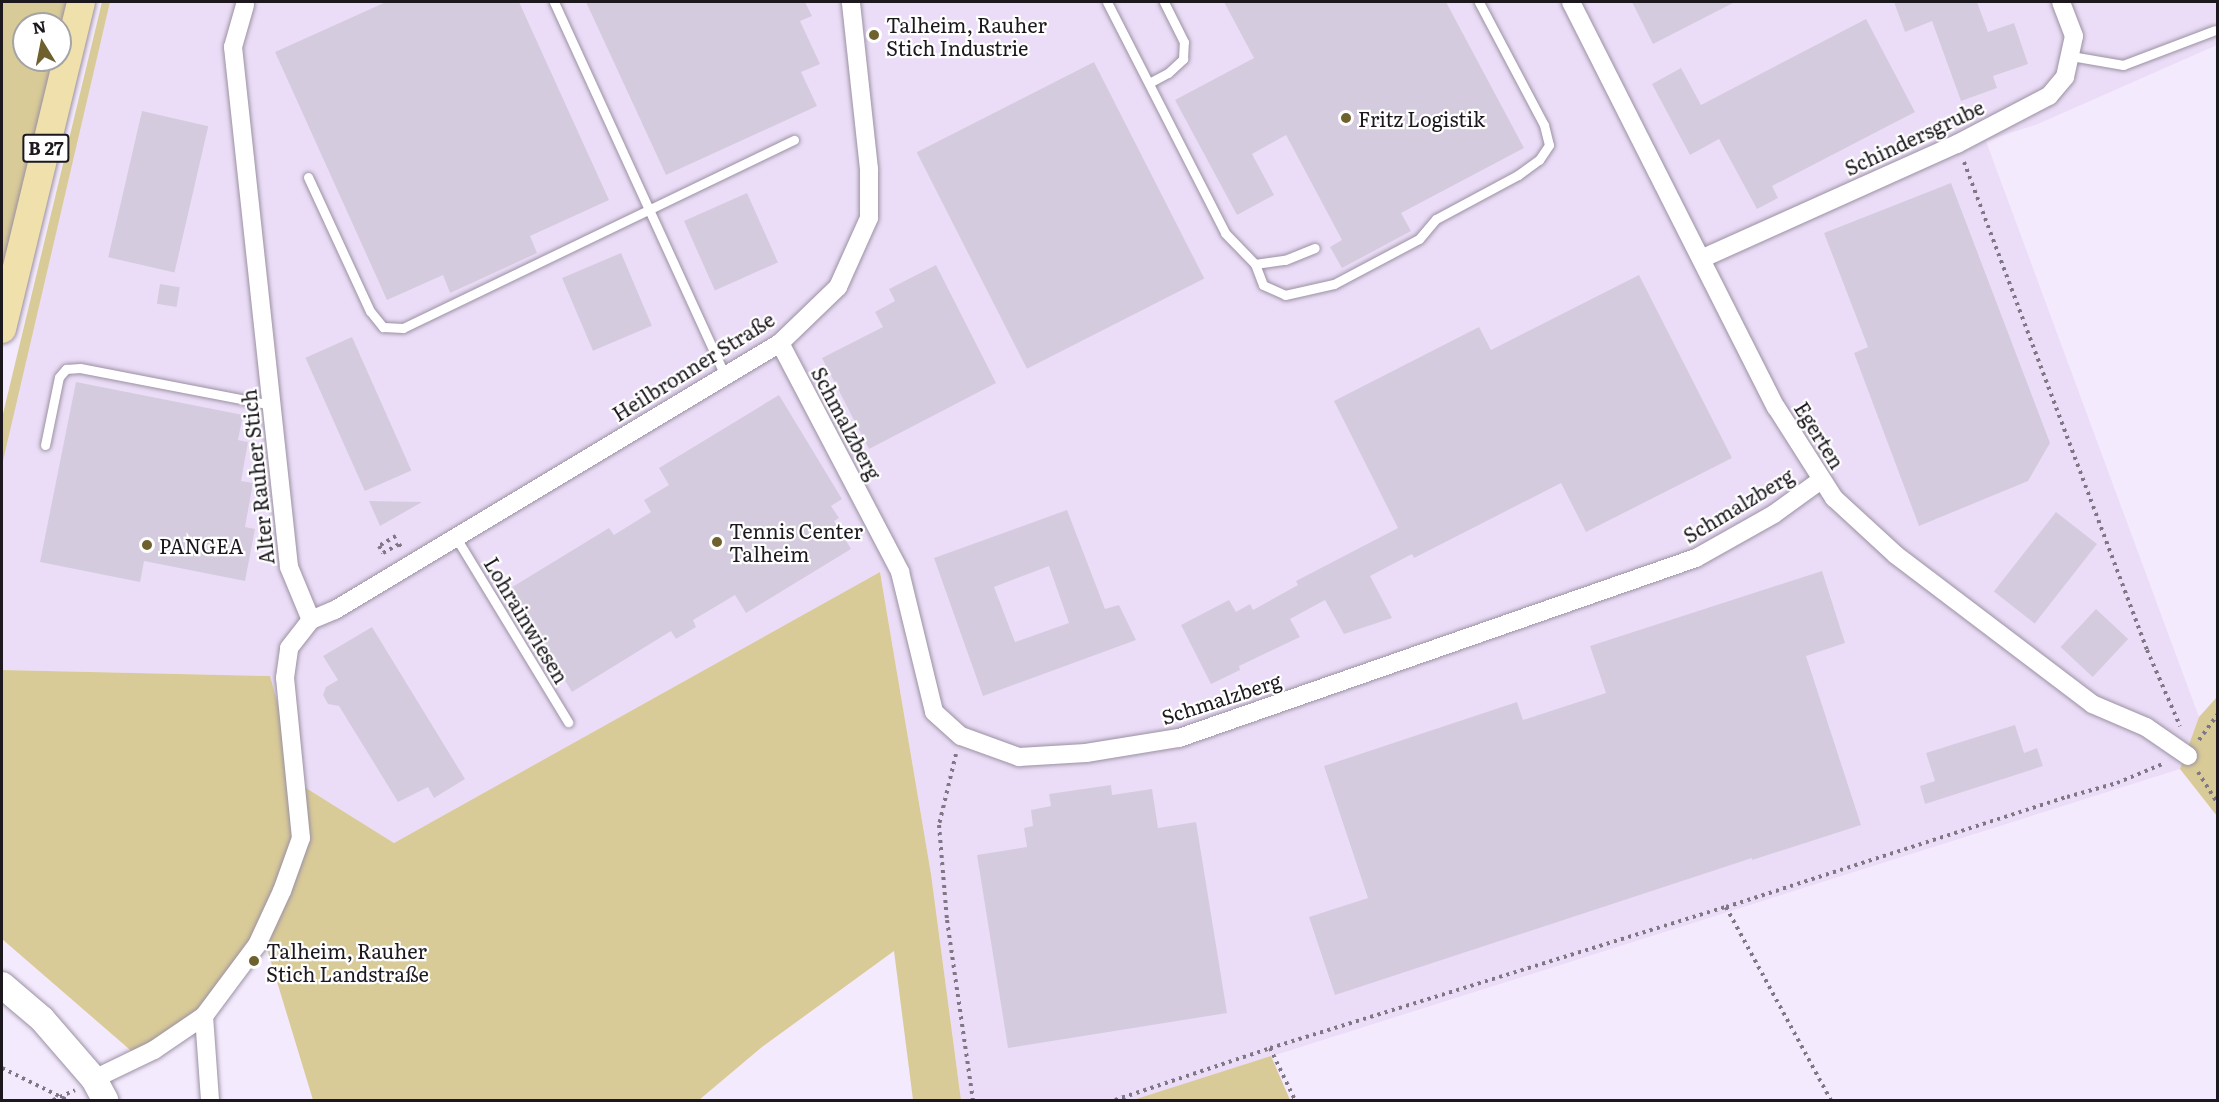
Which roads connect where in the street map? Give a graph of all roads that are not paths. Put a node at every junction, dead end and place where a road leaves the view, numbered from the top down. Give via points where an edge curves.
1 (81, 2) edge
2 (554, 2) edge
3 (851, 2) edge
4 (1107, 2) edge
5 (1164, 2) edge
6 (1479, 2) edge
7 (1571, 2) edge
8 (2061, 2) edge
9 (245, 5) dead end
10 (2215, 30) dead end
11 (2071, 56) junction
12 (1149, 83) junction
13 (794, 140) dead end
14 (308, 177) dead end
15 (649, 211) junction
16 (1315, 248) dead end
17 (1703, 258) junction
18 (1255, 264) junction
19 (2, 329) edge
20 (780, 343) junction
21 (725, 376) junction
22 (272, 405) junction
23 (45, 446) dead end
24 (1821, 480) junction
25 (455, 536) junction
26 (310, 620) junction
27 (568, 722) dead end
28 (2186, 755) road end
29 (2, 986) edge
30 (204, 1016) junction
31 (99, 1090) edge
32 (210, 1101) edge

1 - 19 main road, B 27
2 - 15 lane
3 - 20 street, Heilbronner Straße via 867,146 869,218 838,287
4 - 12 lane
5 - 12 lane via 1184,42 1183,59
6 - 18 lane via 1544,125 1549,145 1539,160 1436,219 1419,239 1334,284 1285,295 1263,285
7 - 17 street, Egerten
8 - 11 street, Schindersgrube via 2074,36
9 - 22 street, Alter Rauher Stich via 233,47
10 - 11 lane via 2123,65
11 - 17 street, Schindersgrube via 2065,77 2049,96 1957,144
12 - 18 lane via 1225,233
13 - 15 lane
14 - 15 lane via 370,311 382,327 403,328
15 - 21 lane
16 - 18 lane via 1285,260
17 - 24 street, Egerten via 1776,407
20 - 21 street, Heilbronner Straße
20 - 24 street, Schmalzberg via 900,572 934,712 961,736 1019,757 1086,753 1179,738 1696,558 1774,514
21 - 25 street, Heilbronner Straße
22 - 23 lane via 80,368 66,369 60,377
22 - 26 street, Alter Rauher Stich via 289,567
24 - 28 street, Egerten via 1834,498 1896,555 2092,704 2146,727
25 - 26 street, Heilbronner Straße via 335,610
25 - 27 lane, Lohrainwiesen
26 - 30 street via 289,648 285,678 301,837 257,945
29 - 31 street via 42,1019
30 - 31 street
30 - 32 street

